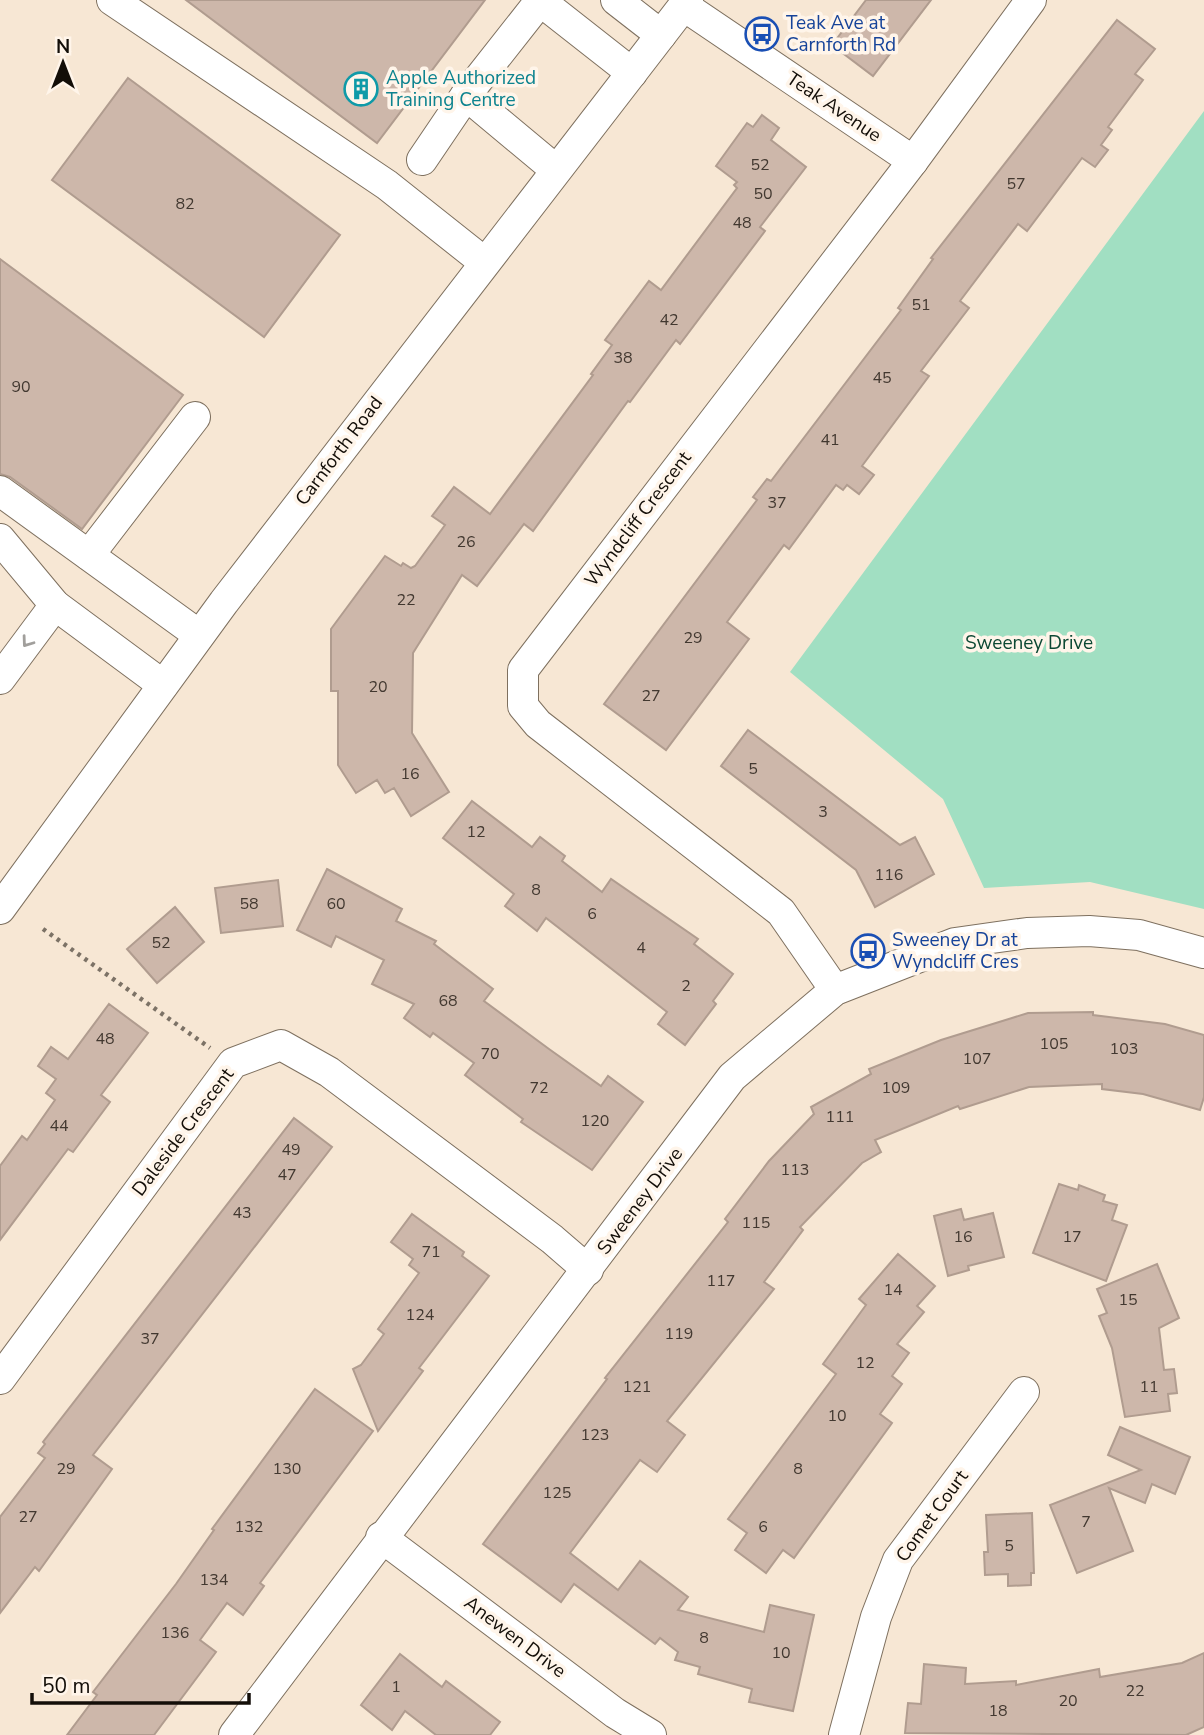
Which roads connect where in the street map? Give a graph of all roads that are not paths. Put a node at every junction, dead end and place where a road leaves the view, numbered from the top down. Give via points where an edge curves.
1 (112, 0) edge
2 (539, 0) edge
3 (616, 0) edge
4 (1031, 0) edge
5 (686, 3) edge
6 (661, 35) junction
7 (632, 73) junction
8 (466, 96) junction
9 (422, 160) dead end
10 (913, 161) junction
11 (556, 170) junction
12 (484, 262) junction
13 (195, 417) dead end
14 (0, 491) edge
15 (0, 539) edge
16 (89, 555) junction
17 (54, 605) junction
18 (200, 635) junction
19 (0, 679) edge
20 (163, 685) junction
21 (9, 876) edge
22 (0, 909) edge
23 (1204, 953) edge
24 (835, 990) junction
25 (588, 1270) junction
26 (0, 1379) edge
27 (1024, 1392) dead end
28 (381, 1537) junction
29 (234, 1735) edge
30 (650, 1735) edge
31 (844, 1735) edge

1 - 12 street via 387,185
2 - 7 street
2 - 8 street
3 - 6 street
4 - 10 street, Wyndcliff Crescent
5 - 6 street, Carnforth Road
5 - 10 street, Teak Avenue
6 - 7 street, Carnforth Road
7 - 11 street, Carnforth Road
8 - 9 street
8 - 11 street
10 - 24 street, Wyndcliff Crescent via 523,670 523,706 538,724 781,912
11 - 12 street, Carnforth Road
12 - 18 street, Carnforth Road
13 - 16 street
14 - 16 street
15 - 17 street
16 - 18 street
17 -> 19 street
17 - 20 street
18 - 20 street, Carnforth Road
20 - 21 street, Carnforth Road
21 - 22 street, Carnforth Road
23 - 24 street, Sweeney Drive via 1139,935 1027,933 955,943
24 - 25 street, Sweeney Drive via 732,1077
25 - 26 street, Daleside Crescent via 329,1072 281,1045 233,1063
25 - 28 street, Sweeney Drive
27 - 31 street, Comet Court via 898,1560
28 - 29 street, Sweeney Drive
28 - 30 street, Anewen Drive

